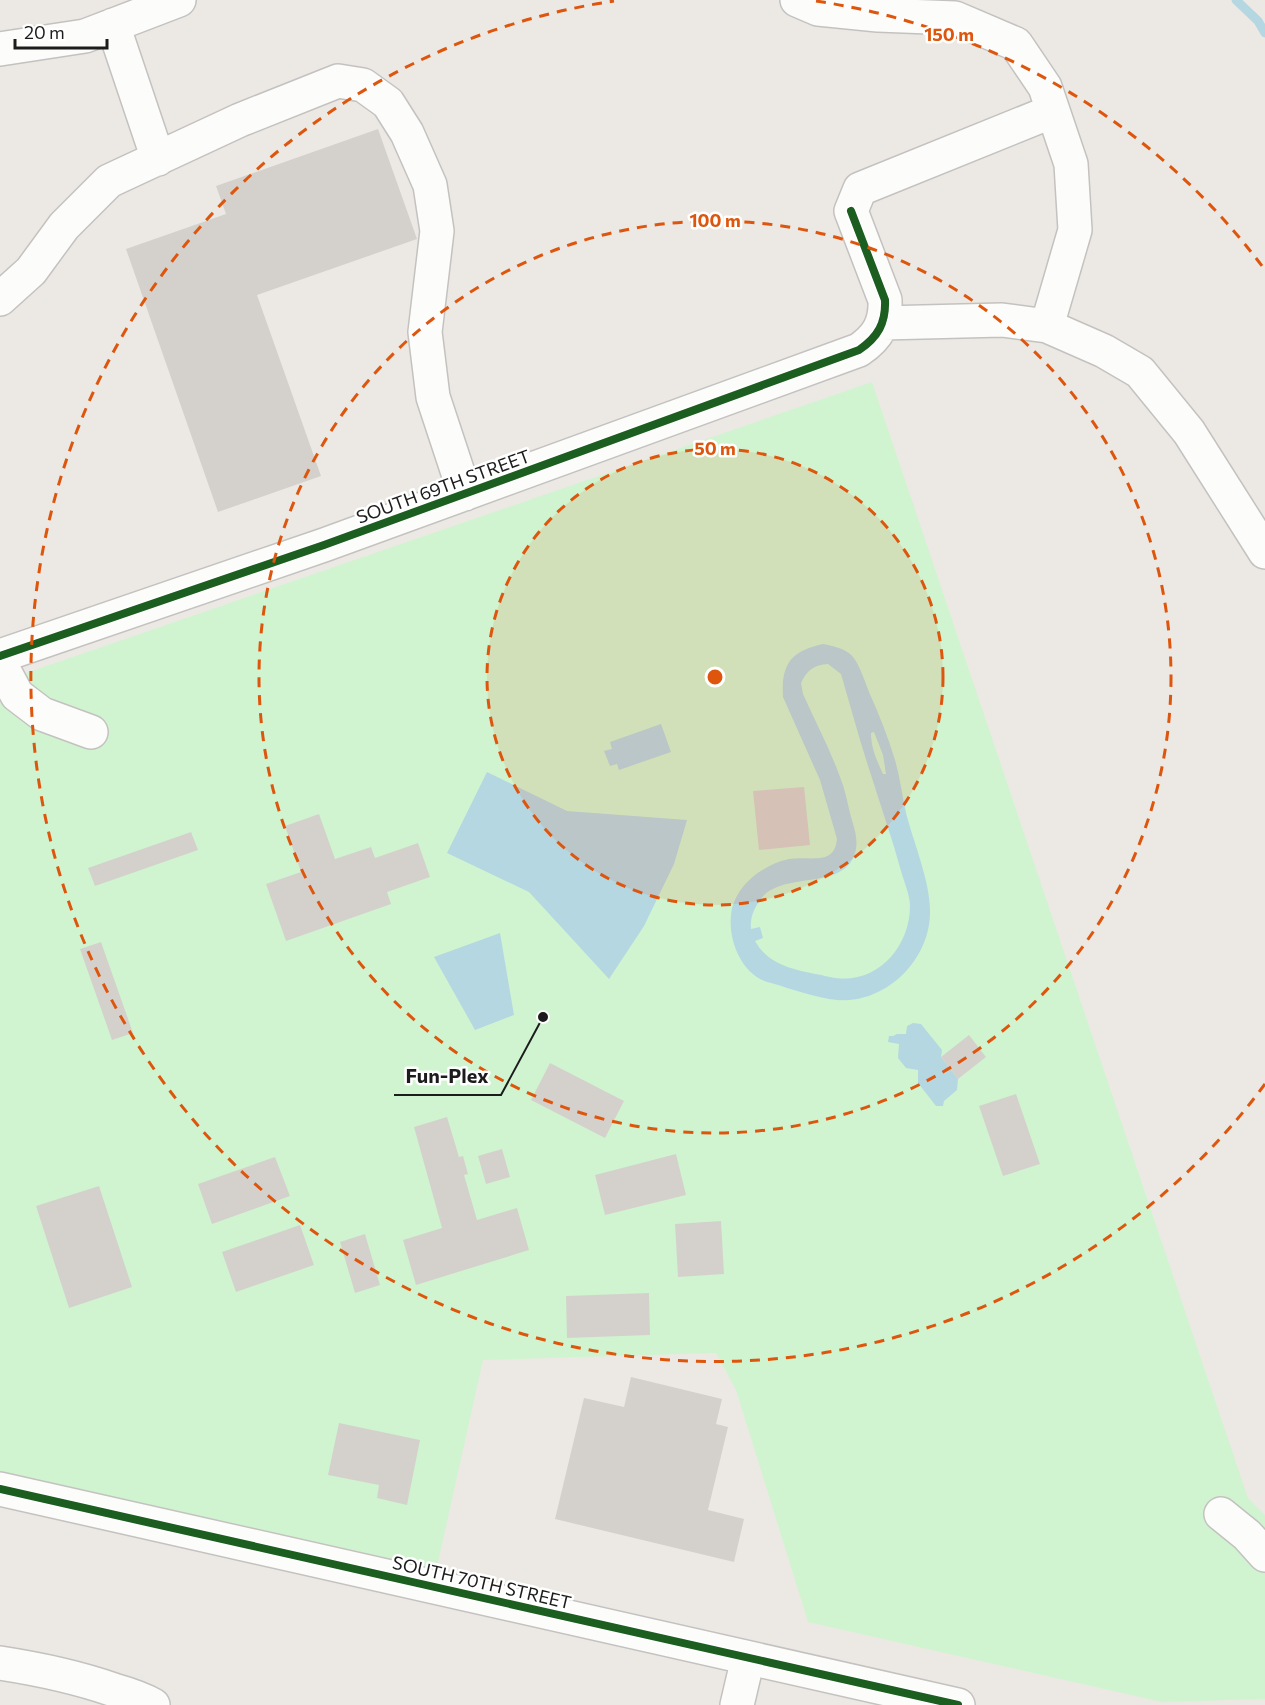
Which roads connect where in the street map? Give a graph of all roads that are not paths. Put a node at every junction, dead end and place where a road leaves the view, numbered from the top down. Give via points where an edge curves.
1 (179, 0) edge
2 (797, 0) edge
3 (113, 25) junction
4 (0, 49) edge
5 (1053, 111) junction
6 (158, 159) junction
7 (0, 299) edge
8 (883, 322) junction
9 (1047, 326) junction
10 (465, 494) junction
11 (1265, 552) edge
12 (0, 656) edge
13 (0, 663) edge
14 (91, 732) dead end
15 (0, 1489) edge
16 (1221, 1514) dead end
17 (1265, 1555) edge
18 (748, 1658) junction
19 (0, 1663) edge
20 (153, 1705) edge
21 (737, 1705) edge
22 (958, 1705) edge

1 - 3 street
2 - 5 street via 818,9 956,18 1016,44 1045,87
3 - 4 street via 85,36
3 - 6 street
5 - 8 street via 860,189 851,211 885,300
5 - 9 street via 1071,164 1075,230
6 - 7 street via 109,182 64,226 31,271
6 - 10 street via 240,120 338,81 363,85 388,103 407,133 430,185 437,231 425,332 433,397
8 - 9 street via 1002,320
8 - 10 street, SOUTH 69TH STREET via 880,331 860,351
9 - 11 street via 1140,372 1189,432
10 - 12 street, SOUTH 69TH STREET
13 - 14 street via 17,695 42,714
15 - 18 street, SOUTH 70TH STREET
16 - 17 street
18 - 21 street
18 - 22 street, SOUTH 70TH STREET
19 - 20 street via 44,1670

